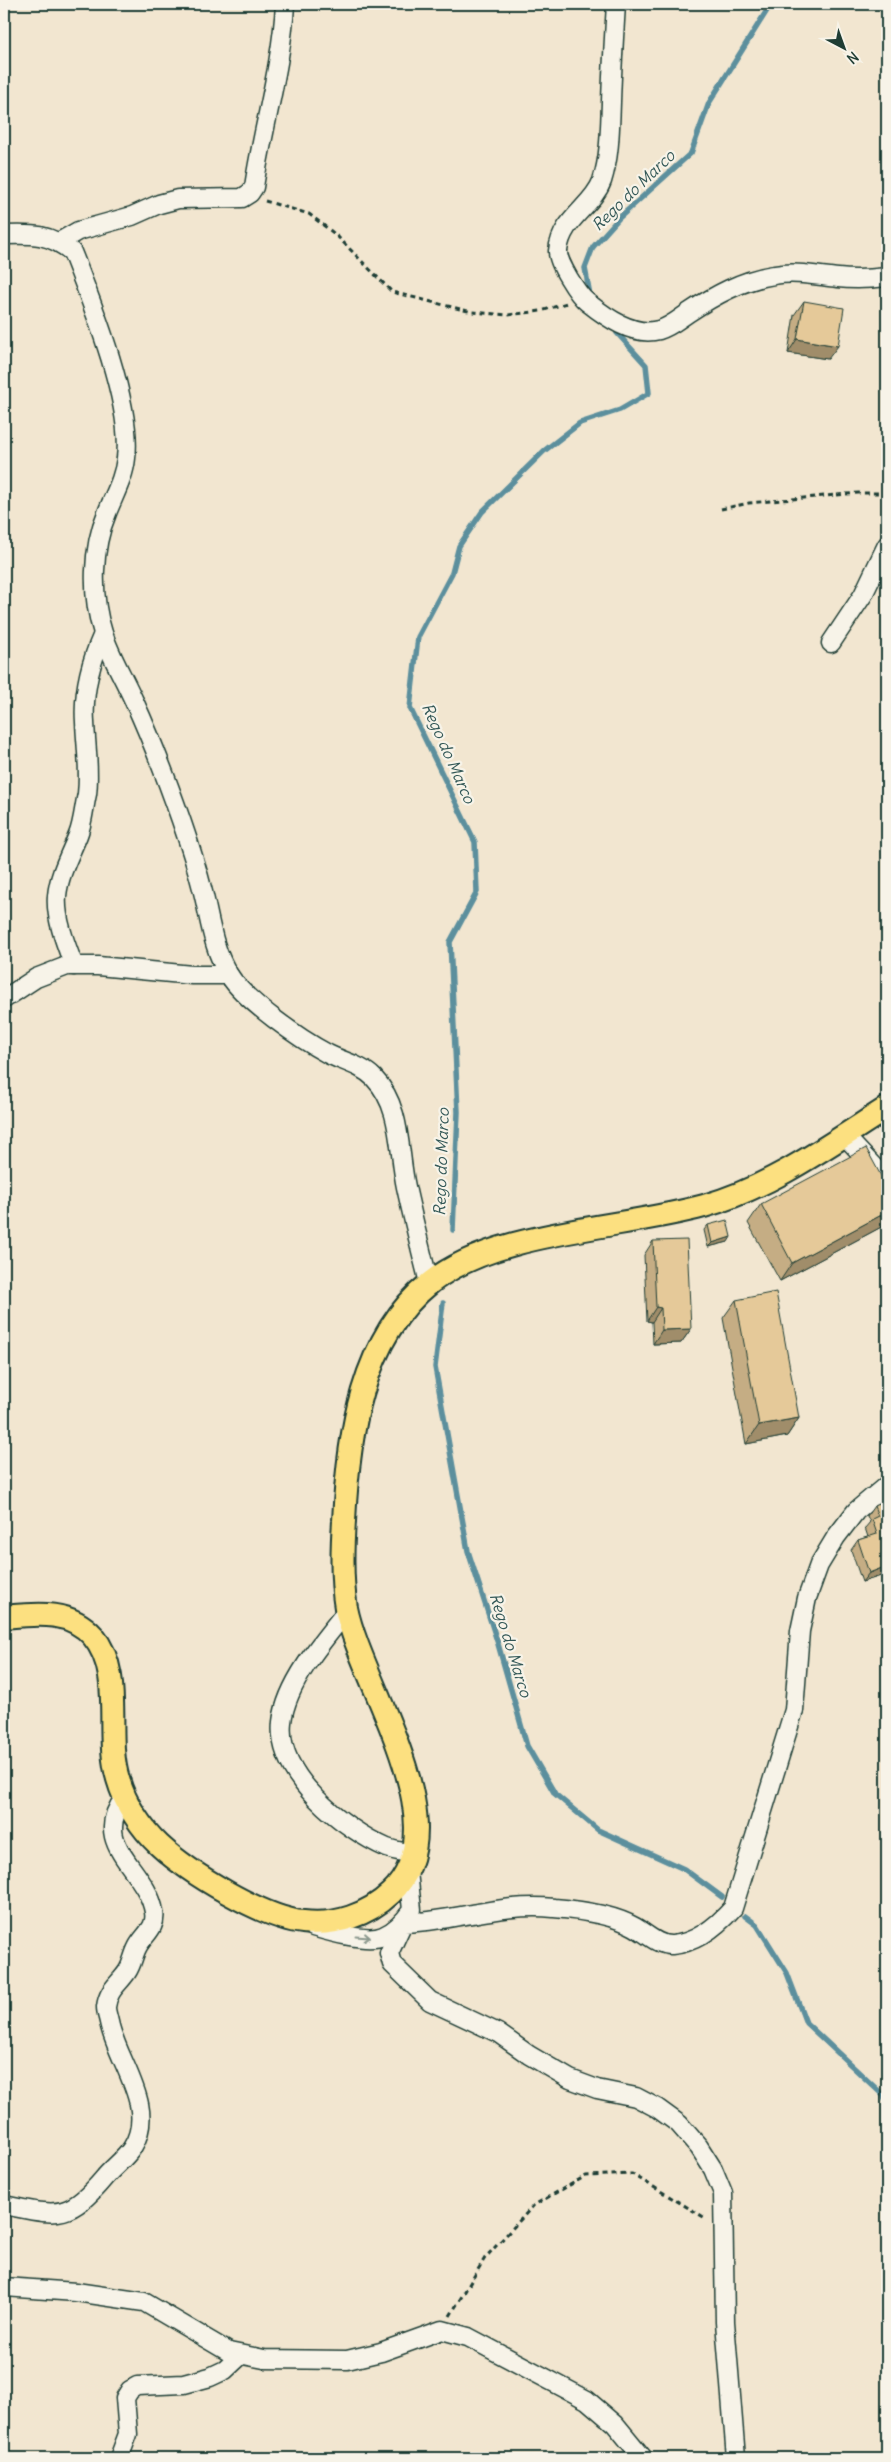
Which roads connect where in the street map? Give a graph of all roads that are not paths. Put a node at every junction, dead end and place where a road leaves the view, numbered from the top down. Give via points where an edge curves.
1 (285, 4) edge
2 (616, 4) edge
3 (4, 235) edge
4 (59, 242) junction
5 (887, 277) edge
6 (887, 545) edge
7 (103, 634) junction
8 (831, 643) dead end
9 (74, 966) junction
10 (229, 975) junction
11 (4, 999) edge
12 (887, 1108) edge
13 (844, 1135) junction
14 (887, 1181) edge
15 (429, 1283) junction
16 (887, 1485) edge
17 (347, 1611) junction
18 (4, 1616) edge
19 (125, 1797) junction
20 (410, 1863) junction
21 (299, 1922) junction
22 (402, 1923) junction
23 (4, 2205) edge
24 (4, 2287) edge
25 (241, 2355) junction
26 (119, 2458) edge
27 (644, 2458) edge
28 (736, 2458) edge

1 - 4 street via 284,34 254,187 250,193 242,198 172,200 132,216 78,231
2 - 5 street via 608,150 601,183 570,221 560,239 558,253 582,298 604,316 629,328 645,331 659,330 748,280 798,273 860,280
3 - 4 street via 47,236
4 - 7 street via 72,252 83,282 116,380 128,441 122,479 98,540 95,579
6 - 8 street via 863,595
7 - 9 street via 93,655 86,696 87,792 79,833 59,880 57,898
7 - 10 street via 152,742 203,890 215,944
9 - 10 street via 192,976
9 - 11 street via 36,978
10 - 15 street via 250,998 285,1025 326,1053 361,1067 381,1086 395,1118 405,1185
12 - 13 main road
13 - 14 street
13 - 15 main road via 741,1194 701,1207 500,1248 470,1258
15 - 17 main road via 397,1316 382,1340 363,1389 345,1487 342,1551
16 - 22 street via 856,1511 819,1565 800,1631 794,1710 733,1908 724,1918 692,1940 671,1945 659,1942 622,1921 552,1907 521,1907 431,1922
17 - 20 main road via 406,1769 415,1804 417,1832
17 - 20 street via 324,1639 289,1699 282,1724 286,1748 296,1772 316,1799 364,1836
18 - 19 main road via 70,1618 83,1626 101,1648 110,1683 112,1749
19 - 21 main road via 138,1822 157,1844 181,1863 244,1901
19 - 23 street via 115,1810 112,1831 119,1850 151,1900 155,1914 152,1930 137,1947 127,1973 112,1988 106,2008 112,2036 137,2094 139,2134 132,2149 86,2200 74,2208 45,2213
20 - 21 main road via 398,1887 366,1911 343,1920
20 - 22 street via 412,1910
21 -> 22 street via 367,1938 383,1937
22 - 28 street via 389,1952 392,1964 430,2001 498,2033 570,2079 636,2097 679,2124 713,2169 723,2192 725,2322
24 - 25 street via 76,2292 144,2302 229,2352
25 - 26 street via 225,2370 210,2377 184,2384 137,2386 130,2390 125,2398 128,2434
25 - 27 street via 264,2359 347,2360 381,2352 442,2330 468,2337 587,2400 615,2424

